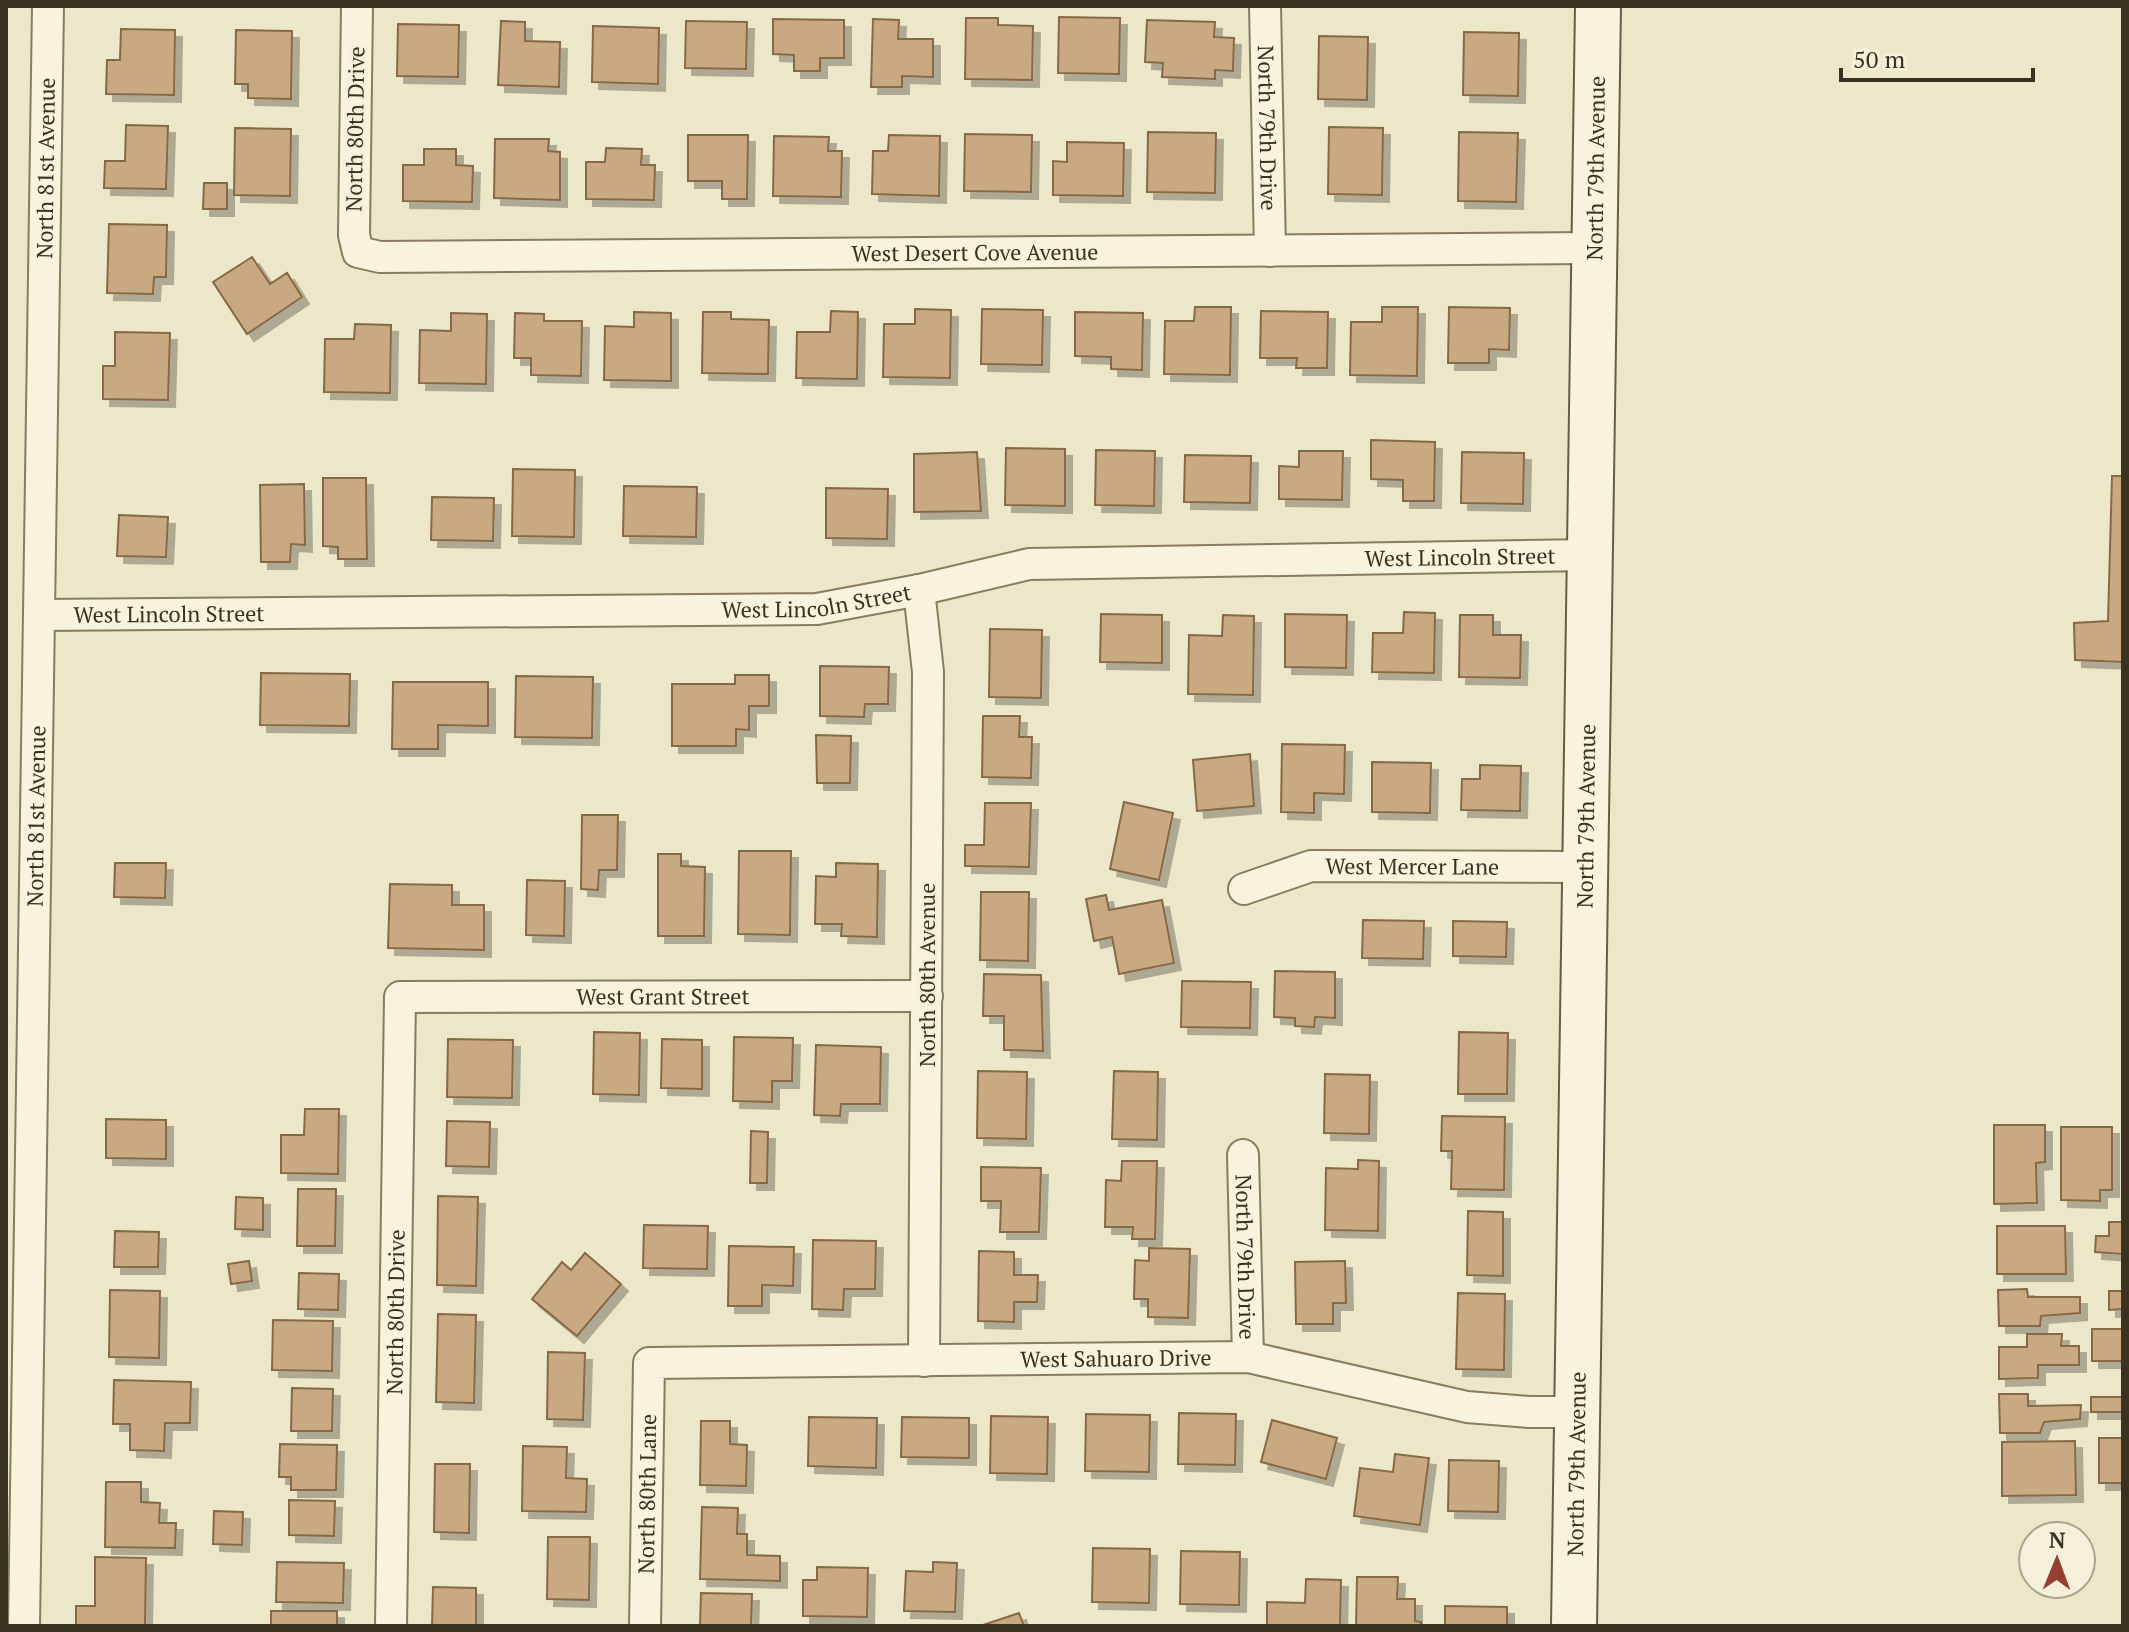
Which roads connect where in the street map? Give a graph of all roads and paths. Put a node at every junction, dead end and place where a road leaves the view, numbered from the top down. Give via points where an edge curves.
1 (48, 6) edge
2 (357, 6) edge
3 (1265, 6) edge
4 (1598, 6) edge
5 (1594, 248) junction
6 (1270, 251) junction
7 (358, 252) joint
8 (1589, 555) junction
9 (919, 590) junction
10 (39, 615) junction
11 (1586, 867) junction
12 (1244, 889) dead end
13 (927, 996) junction
14 (400, 997) joint
15 (1243, 1155) dead end
16 (1248, 1357) junction
17 (924, 1361) junction
18 (649, 1363) joint
19 (1579, 1412) junction
20 (24, 1626) edge
21 (391, 1626) edge
22 (645, 1626) edge
23 (1574, 1626) edge

1 - 10 street, North 81st Avenue
2 - 7 street, North 80th Drive
3 - 6 street, North 79th Drive
4 - 5 street, North 79th Avenue
5 - 6 street, West Desert Cove Avenue
5 - 8 street, North 79th Avenue
6 - 7 street, West Desert Cove Avenue via 380,257
8 - 9 street, West Lincoln Street via 1029,564
8 - 11 street, North 79th Avenue
9 - 10 street, West Lincoln Street via 817,609
9 - 13 street, North 80th Avenue via 928,672
10 - 20 street, North 81st Avenue
11 - 12 street, West Mercer Lane via 1311,866
11 - 19 street, North 79th Avenue
13 - 14 street, West Grant Street
13 - 17 street, North 80th Avenue
14 - 21 street, North 80th Drive
15 - 16 street, North 79th Drive
16 - 17 street, West Sahuaro Drive
16 - 19 street, West Sahuaro Drive via 1467,1407
17 - 18 street, West Sahuaro Drive
18 - 22 street, North 80th Lane
19 - 23 street, North 79th Avenue

